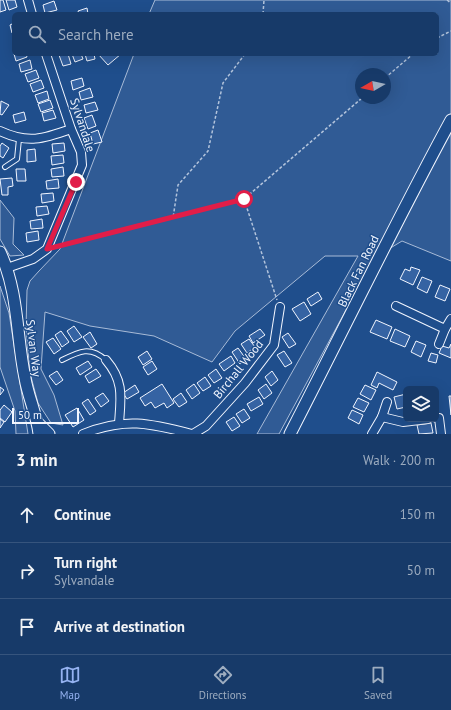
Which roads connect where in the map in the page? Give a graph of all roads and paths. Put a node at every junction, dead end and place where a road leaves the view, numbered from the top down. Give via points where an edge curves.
1 (28, 0) edge
2 (264, 0) edge
3 (447, 0) edge
4 (451, 3) edge
5 (31, 12) edge
6 (263, 12) edge
7 (451, 31) edge
8 (439, 37) edge
9 (47, 56) edge
10 (243, 56) edge
11 (411, 56) edge
12 (391, 73) edge
13 (355, 104) edge
14 (451, 120) edge
15 (71, 129) junction
16 (0, 131) edge
17 (19, 139) junction
18 (5, 167) dead end
19 (244, 199) junction
20 (172, 218) junction
21 (47, 249) junction
22 (0, 252) edge
23 (7, 268) junction
24 (396, 306) dead end
25 (280, 307) joint
26 (451, 320) edge
27 (445, 329) junction
28 (439, 344) dead end
29 (62, 360) dead end
30 (106, 360) joint
31 (387, 402) dead end
32 (382, 417) junction
33 (439, 418) edge
34 (403, 422) edge
35 (38, 423) junction
36 (119, 423) junction
37 (39, 434) edge
38 (49, 434) edge
39 (83, 434) edge
40 (193, 434) edge
41 (290, 434) edge
42 (372, 434) edge
43 (441, 434) edge

1 - 5 street
2 - 6 path
3 - 4 path
7 - 8 path
9 - 15 street, Sylvandale
10 - 20 path via 223,83 208,151 178,184
11 - 12 path
13 - 19 path
14 - 41 main road, Black Fan Road via 407,200
15 - 17 street via 34,139
15 - 21 street, Sylvandale via 81,152 82,165
16 - 17 street
17 - 18 lane via 17,159
19 - 20 path
19 - 25 path
20 - 21 path
21 - 23 street via 33,259
22 - 23 main road, Sylvan Way
23 - 35 main road, Sylvan Way via 17,308 25,378
24 - 27 street
25 - 40 street, Birchall Wood via 274,345 245,383 206,426
26 - 27 street
27 - 28 street
29 - 30 lane via 86,350 98,353
30 - 36 street via 116,371 122,395
31 - 32 street
32 - 34 street
32 - 42 street
33 - 43 street
35 - 37 main road, Sylvan Way
35 - 38 main road, Sylvan Way
36 - 39 street, Birchall Wood
36 - 40 street, Birchall Wood via 156,425

